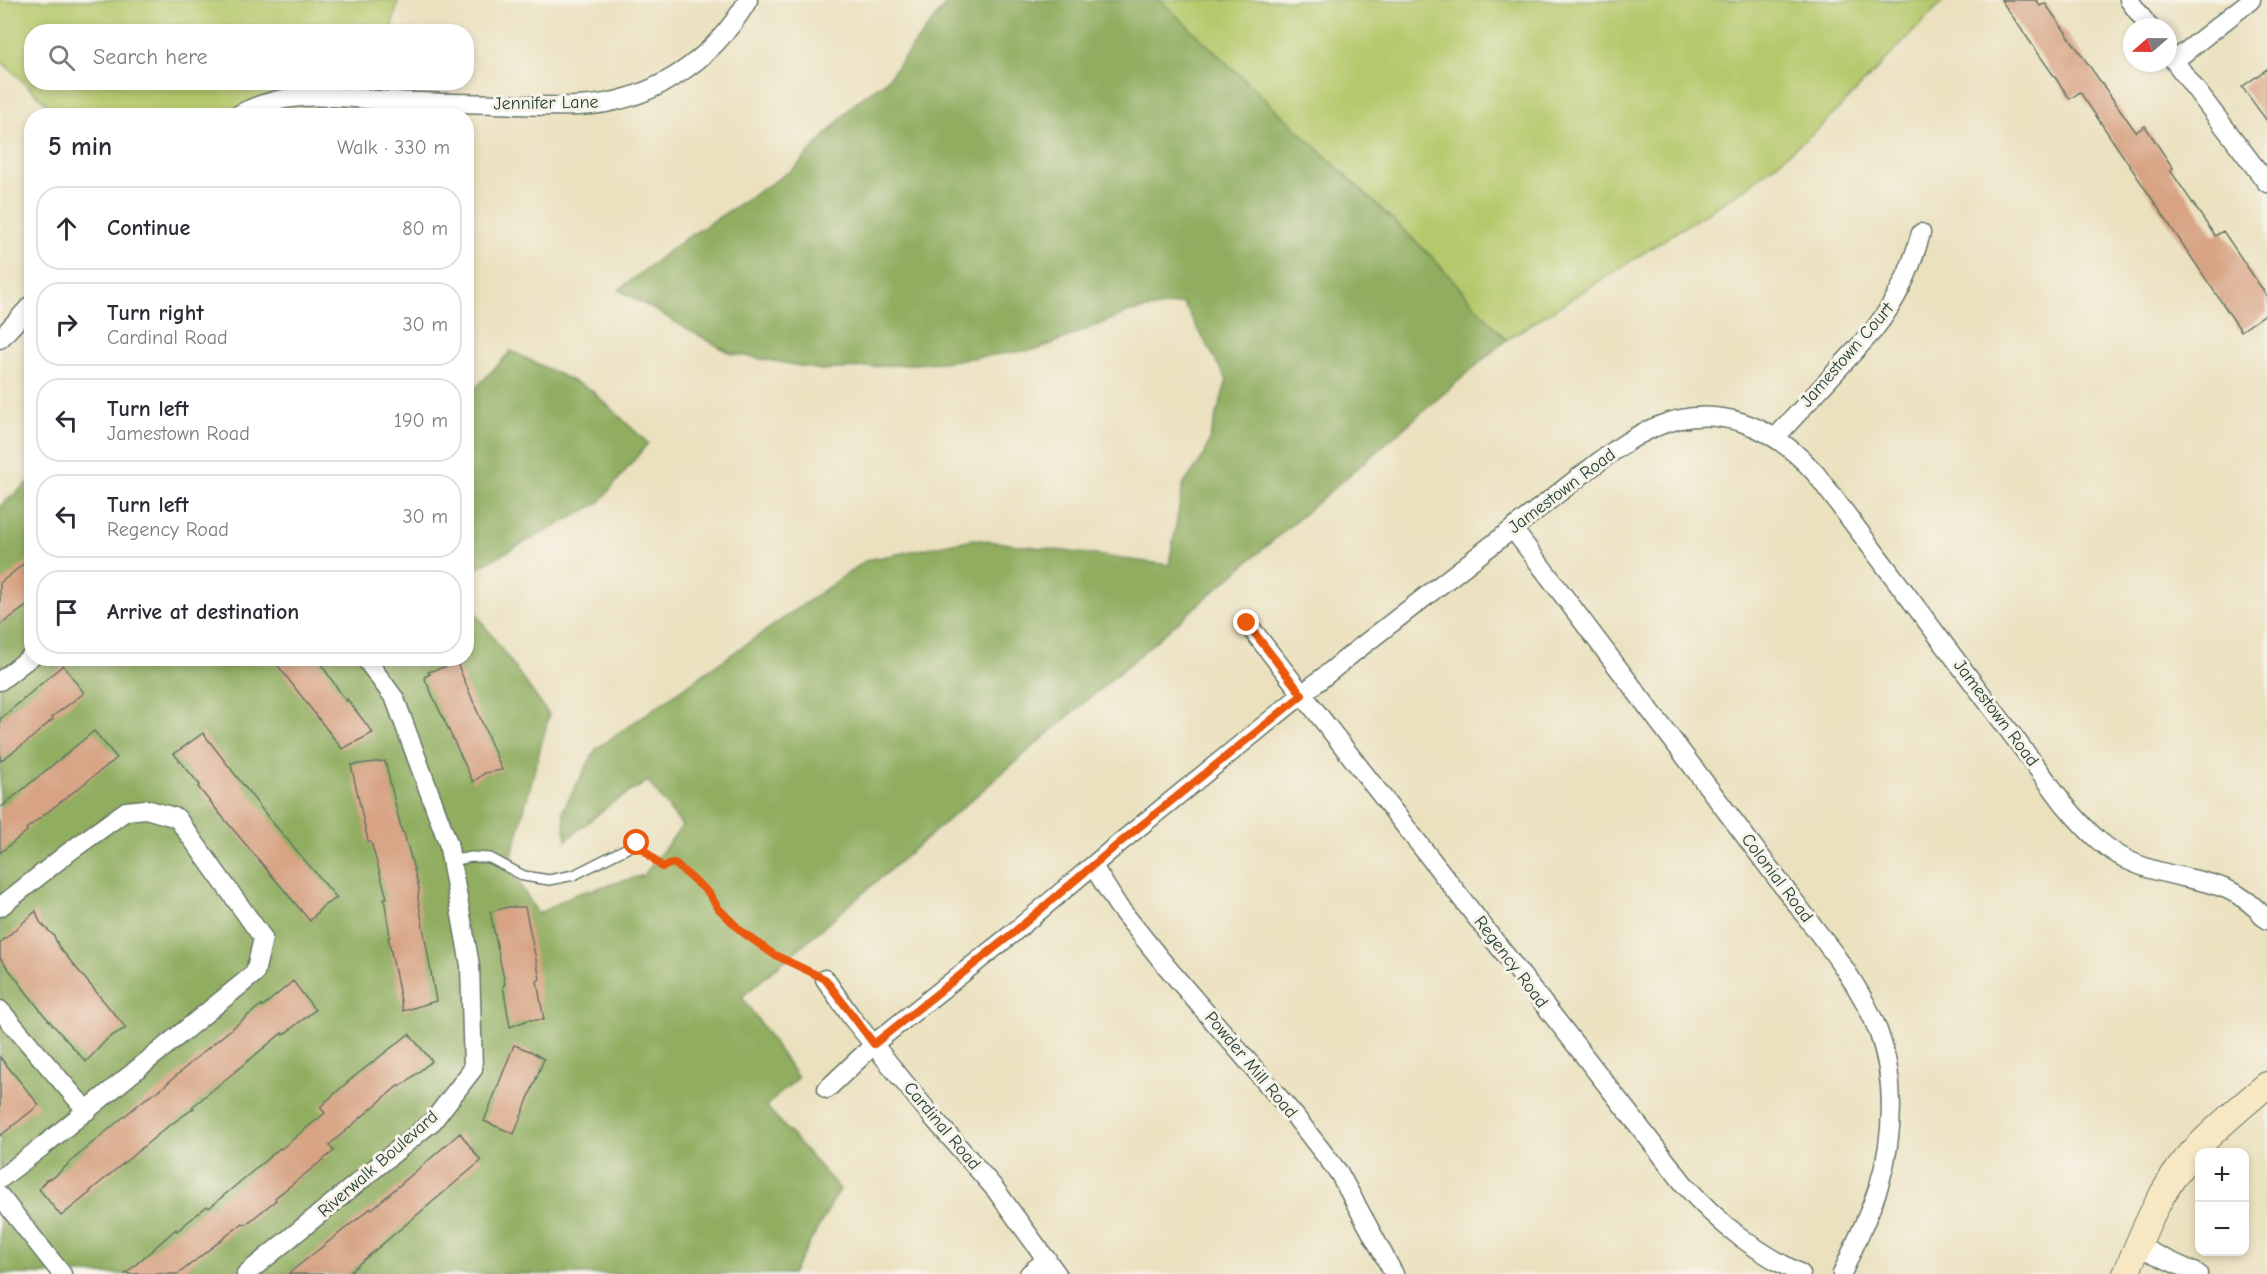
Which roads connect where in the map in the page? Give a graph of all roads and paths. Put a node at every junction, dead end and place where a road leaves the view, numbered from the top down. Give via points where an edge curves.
1 (748, 0) edge
2 (2129, 0) edge
3 (2251, 0) edge
4 (2142, 18) edge
5 (2177, 53) edge
6 (2177, 65) edge
7 (254, 108) edge
8 (2267, 183) edge
9 (1921, 233) dead end
10 (24, 313) edge
11 (0, 339) edge
12 (1776, 437) junction
13 (1513, 529) junction
14 (1247, 623) dead end
15 (24, 662) edge
16 (371, 666) edge
17 (0, 681) edge
18 (1302, 695) junction
19 (637, 843) joint
20 (452, 861) junction
21 (1093, 866) junction
22 (0, 907) edge
23 (2267, 920) edge
24 (825, 979) joint
25 (0, 1010) edge
26 (874, 1044) junction
27 (2267, 1085) edge
28 (827, 1089) dead end
29 (87, 1111) junction
30 (0, 1179) edge
31 (0, 1196) edge
32 (2137, 1246) junction
33 (1052, 1267) edge
34 (60, 1273) edge
35 (246, 1274) edge
36 (1029, 1274) edge
37 (1394, 1274) edge
38 (1801, 1274) edge
39 (1842, 1274) edge
40 (2126, 1274) edge
41 (2198, 1274) edge

1 - 7 street, Jennifer Lane via 723,35 684,71 636,96 609,102 552,106 322,95 268,102
2 - 4 street
3 - 5 street
6 - 8 street
9 - 12 street, Jamestown Court via 1909,272 1888,312
10 - 11 street
12 - 13 street, Jamestown Road via 1728,418 1703,415 1677,419 1611,453
12 - 23 street, Jamestown Road via 1799,454 1816,474 2065,805 2098,841 2140,865 2209,881 2248,902
13 - 18 street, Jamestown Road
13 - 39 street, Colonial Road via 1835,955 1879,1033 1888,1072 1888,1142 1879,1185
14 - 18 street, Regency Road
15 - 17 street
16 - 20 street, Riverwalk Boulevard via 395,699
18 - 21 street, Jamestown Road
18 - 38 street, Regency Road via 1698,1200 1751,1247
19 - 20 lane via 574,875 549,880 524,876 490,858
19 - 24 path via 662,867 674,863 708,892 741,931 773,954
20 - 35 street, Riverwalk Boulevard via 470,964 473,1069 433,1120
21 - 26 street, Jamestown Road
21 - 37 street, Powder Mill Road via 1118,906 1166,966 1339,1173
22 - 29 street via 126,811 146,808 177,818 263,938 255,973
24 - 26 street, Cardinal Road
25 - 29 street
26 - 28 street, Jamestown Road
26 - 33 street, Cardinal Road via 995,1189
27 - 32 street via 2190,1155 2169,1184
29 - 30 street
31 - 34 street
32 - 40 street
32 - 41 street
33 - 36 street

